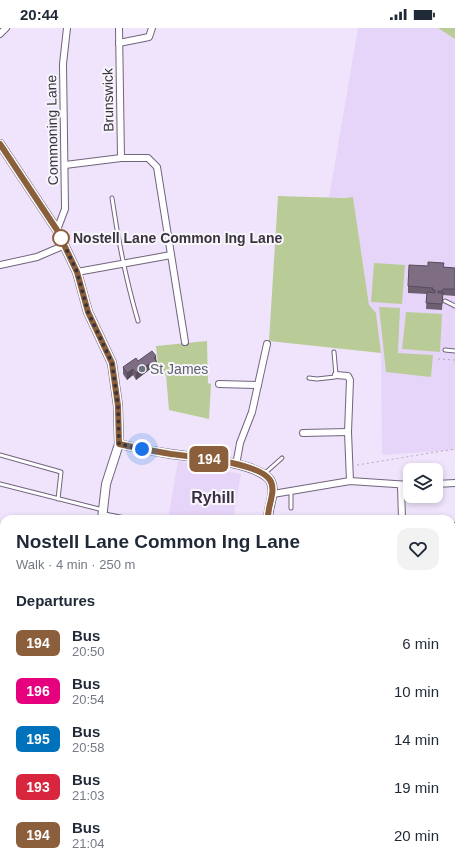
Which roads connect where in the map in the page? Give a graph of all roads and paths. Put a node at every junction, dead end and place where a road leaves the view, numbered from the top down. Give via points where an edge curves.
1 (6, 28) edge
2 (67, 28) edge
3 (119, 28) edge
4 (152, 28) edge
5 (0, 34) edge
6 (119, 43) junction
7 (0, 144) edge
8 (121, 158) junction
9 (65, 164) junction
10 (112, 198) dead end
11 (57, 230) junction
12 (65, 245) junction
13 (172, 255) junction
14 (123, 264) junction
15 (0, 266) edge
16 (77, 272) junction
17 (445, 301) dead end
18 (455, 306) edge
19 (138, 321) dead end
20 (185, 342) dead end
21 (267, 344) dead end
22 (445, 350) dead end
23 (455, 351) edge
24 (334, 352) dead end
25 (438, 359) dead end
26 (455, 360) edge
27 (336, 374) junction
28 (309, 378) dead end
29 (219, 384) dead end
30 (258, 385) junction
31 (348, 432) junction
32 (303, 433) dead end
33 (119, 444) junction
34 (455, 449) edge
35 (0, 455) edge
36 (282, 458) dead end
37 (236, 465) junction
38 (350, 466) junction
39 (264, 474) junction
40 (350, 481) junction
41 (455, 483) edge
42 (0, 484) edge
43 (443, 484) edge
44 (401, 486) joint
45 (291, 492) junction
46 (273, 494) junction
47 (58, 499) junction
48 (291, 508) dead end
49 (102, 515) edge
50 (268, 515) edge
51 (402, 515) edge

1 - 5 street
2 - 9 street, Commoning Lane via 63,64
3 - 6 street, Brunswick
4 - 6 street via 149,37
6 - 8 street, Brunswick
7 - 11 street
8 - 9 street
8 - 13 street via 148,158 157,167
9 - 11 street, Commoning Lane via 65,209
10 - 14 lane
11 - 12 street
12 - 15 street via 37,257
12 - 16 street
13 - 14 street
13 - 20 street
14 - 16 street
14 - 19 lane
16 - 33 street via 88,312 112,363 118,406
17 - 18 lane
21 - 30 street
22 - 23 lane
24 - 27 lane
25 - 26 path
27 - 28 lane via 332,378
27 - 31 street via 348,376 350,380
29 - 30 street
30 - 37 street
31 - 32 street
31 - 38 street
33 - 37 street
33 - 49 street via 106,484
34 - 38 path
35 - 47 lane via 61,472
36 - 39 lane
37 - 39 street
38 - 40 street
39 - 46 street via 270,481
40 - 44 street
40 - 45 street
41 - 43 street
42 - 47 lane
44 - 51 street
45 - 46 street
45 - 48 lane
46 - 50 street
47 - 49 lane

